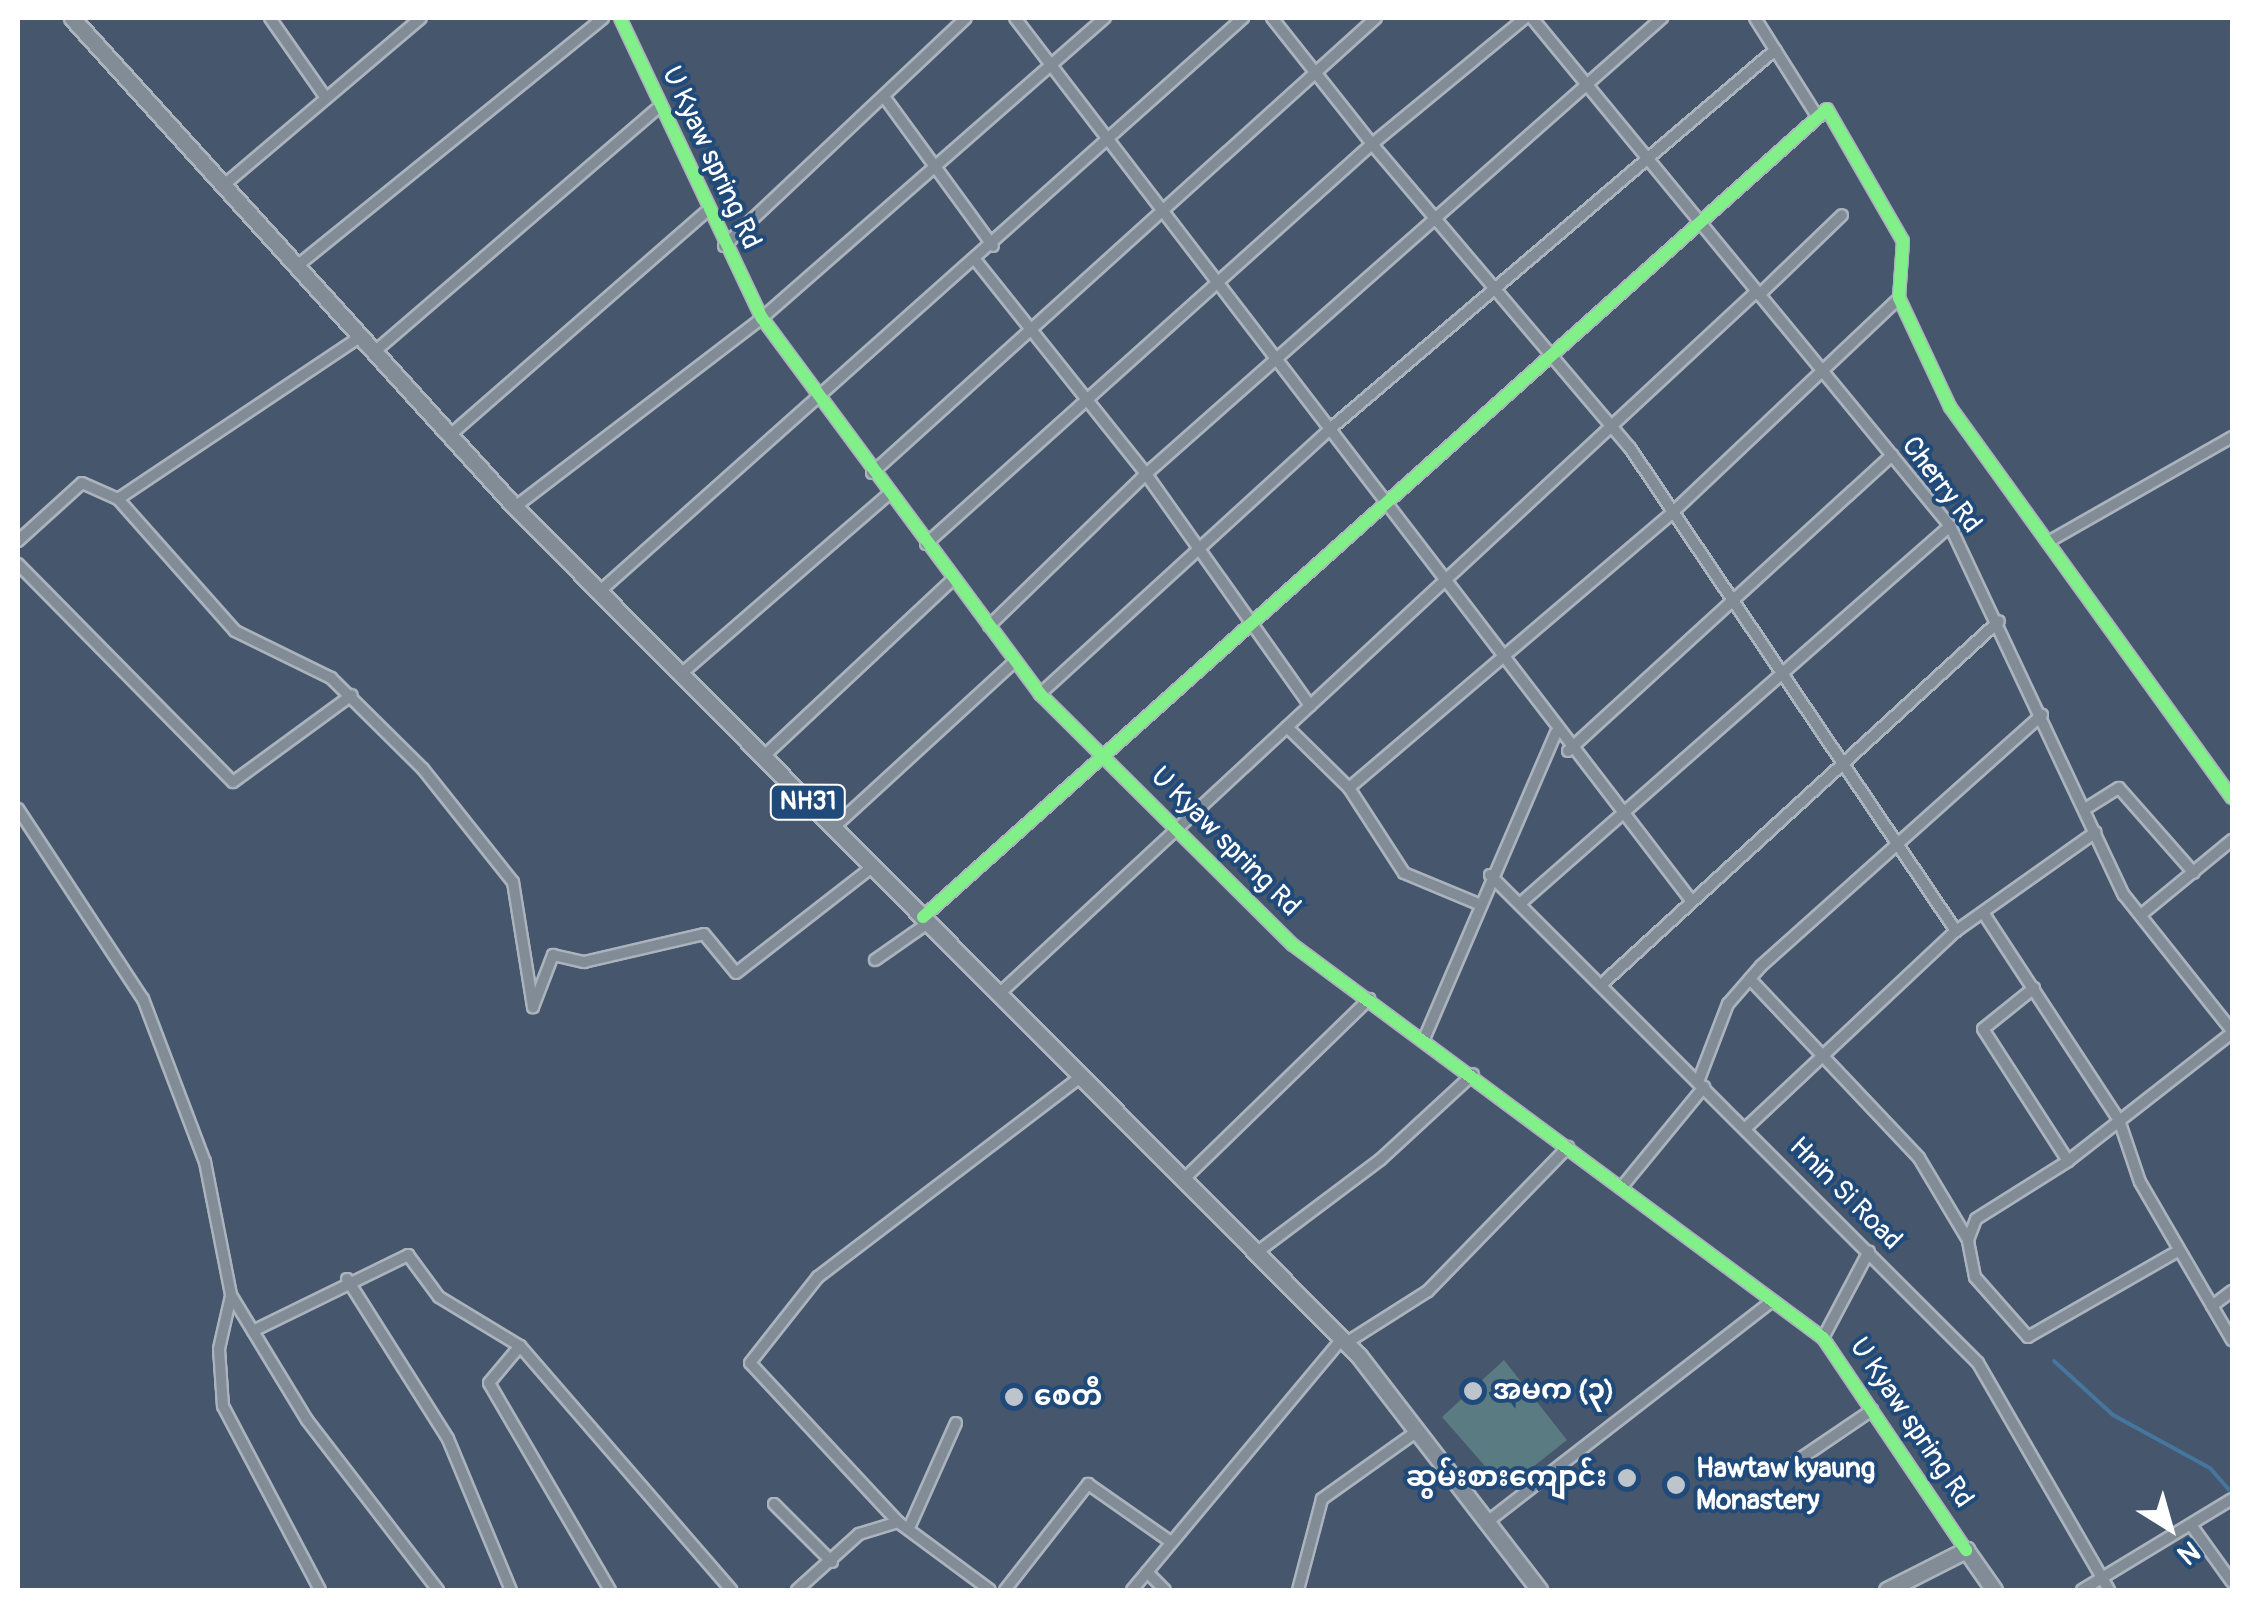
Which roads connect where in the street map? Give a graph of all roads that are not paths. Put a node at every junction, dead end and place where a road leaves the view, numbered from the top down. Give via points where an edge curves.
1 (72, 18) edge
2 (270, 18) edge
3 (421, 18) edge
4 (604, 18) edge
5 (620, 18) edge
6 (966, 18) edge
7 (1015, 18) edge
8 (1104, 18) edge
9 (1243, 18) edge
10 (1272, 18) edge
11 (1376, 18) edge
12 (1528, 18) edge
13 (1662, 18) edge
14 (1755, 18) edge
15 (1775, 50) junction
16 (1048, 68) junction
17 (1314, 70) junction
18 (1587, 85) junction
19 (326, 98) junction
20 (885, 98) junction
21 (656, 110) junction
22 (1817, 116) junction
23 (1105, 140) junction
24 (1372, 144) junction
25 (1645, 156) junction
26 (935, 166) junction
27 (224, 185) junction
28 (705, 212) junction
29 (1161, 212) junction
30 (1842, 215) dead end
31 (1435, 217) junction
32 (1696, 219) junction
33 (724, 246) junction
34 (993, 246) junction
35 (977, 262) junction
36 (297, 266) junction
37 (1494, 287) junction
38 (1221, 289) junction
39 (1757, 293) junction
40 (1899, 298) junction
41 (762, 318) junction
42 (1033, 330) junction
43 (360, 337) junction
44 (373, 352) junction
45 (1549, 352) junction
46 (1276, 359) junction
47 (1823, 372) junction
48 (817, 402) junction
49 (1090, 404) junction
50 (1612, 426) junction
51 (1330, 429) junction
52 (449, 436) junction
53 (2232, 437) edge
54 (1892, 455) junction
55 (872, 473) junction
56 (1146, 474) junction
57 (889, 494) junction
58 (118, 498) junction
59 (1386, 500) junction
60 (514, 507) junction
61 (1674, 512) junction
62 (1950, 526) junction
63 (18, 542) edge
64 (2048, 542) junction
65 (926, 544) junction
66 (1200, 548) junction
67 (18, 564) edge
68 (1448, 578) junction
69 (953, 580) junction
70 (599, 592) junction
71 (1734, 602) junction
72 (1999, 622) junction
73 (1253, 623) junction
74 (989, 626) junction
75 (1501, 655) junction
76 (1015, 661) junction
77 (681, 674) junction
78 (1782, 674) junction
79 (1040, 694) junction
80 (352, 695) junction
81 (1310, 706) junction
82 (2042, 716) junction
83 (1287, 727) junction
84 (1556, 733) junction
85 (1568, 751) junction
86 (763, 757) junction
87 (1108, 758) junction
88 (1842, 762) junction
89 (1349, 788) junction
90 (2232, 798) edge
91 (18, 809) edge
92 (2085, 810) junction
93 (1624, 818) junction
94 (834, 828) junction
95 (1173, 832) junction
96 (2096, 832) junction
97 (2232, 840) edge
98 (1896, 842) junction
99 (872, 867) junction
100 (2194, 873) junction
101 (1490, 875) junction
102 (1690, 899) junction
103 (1522, 902) junction
104 (1481, 905) junction
105 (1984, 914) junction
106 (2142, 914) junction
107 (926, 920) junction
108 (1956, 931) junction
109 (874, 960) dead end
110 (1750, 979) junction
111 (1600, 984) junction
112 (2034, 988) junction
113 (999, 994) junction
114 (1369, 999) junction
115 (2232, 1032) edge
116 (1424, 1039) junction
117 (1819, 1059) junction
118 (1473, 1074) junction
119 (1081, 1077) junction
120 (1701, 1085) junction
121 (2119, 1120) junction
122 (1748, 1126) junction
123 (1568, 1147) junction
124 (2068, 1161) junction
125 (1183, 1180) junction
126 (1621, 1188) junction
127 (1968, 1240) junction
128 (1869, 1251) junction
129 (2178, 1251) junction
130 (1256, 1253) junction
131 (347, 1279) junction
132 (2232, 1292) edge
133 (231, 1295) junction
134 (1770, 1302) junction
135 (2212, 1306) junction
136 (252, 1331) junction
137 (1823, 1338) junction
138 (2232, 1340) edge
139 (1344, 1341) junction
140 (520, 1346) junction
141 (1872, 1410) junction
142 (956, 1422) dead end
143 (1416, 1432) junction
144 (1796, 1461) dead end
145 (2232, 1499) edge
146 (774, 1504) dead end
147 (1486, 1523) junction
148 (2192, 1524) junction
149 (904, 1525) junction
150 (1170, 1542) junction
151 (1966, 1550) junction
152 (832, 1562) junction
153 (1147, 1572) junction
154 (2101, 1580) junction
155 (2232, 1582) edge
156 (320, 1590) edge
157 (438, 1590) edge
158 (511, 1590) edge
159 (610, 1590) edge
160 (731, 1590) edge
161 (797, 1590) edge
162 (990, 1590) edge
163 (1005, 1590) edge
164 (1132, 1590) edge
165 (1165, 1590) edge
166 (1298, 1590) edge
167 (1538, 1590) edge
168 (1887, 1590) edge
169 (1994, 1590) edge
170 (2082, 1590) edge
171 (2109, 1590) edge

1 - 27 highway, NH31
2 - 19 street
3 - 19 street
4 - 36 street
5 - 21 street, U Kyaw spring Rd
6 - 20 street
7 - 16 street
8 - 16 street
9 - 23 street
10 - 17 street
11 - 17 street
12 - 18 street, Cherry Rd
12 - 24 street
13 - 18 street
14 - 15 street
15 - 22 street
15 - 25 street
16 - 23 street
16 - 26 street
17 - 24 street
17 - 29 street
18 - 25 street, Cherry Rd
18 - 31 street
19 - 27 street
20 - 26 street
20 - 33 street
21 - 28 street, U Kyaw spring Rd
21 - 44 street
22 - 32 street
22 - 40 street via 1827,109 1902,241
23 - 29 street
23 - 34 street
24 - 31 street
24 - 38 street
25 - 32 street, Cherry Rd
25 - 37 street
26 - 34 street
26 - 41 street
27 - 36 highway, NH31
28 - 33 street, U Kyaw spring Rd
28 - 52 street
29 - 38 street
29 - 42 street
30 - 39 street
31 - 37 street
31 - 46 street
32 - 39 street, Cherry Rd
32 - 45 street
33 - 41 street, U Kyaw spring Rd
34 - 35 street
35 - 42 street
35 - 48 street
36 - 43 highway, NH31
37 - 45 street
37 - 51 street
38 - 46 street
38 - 49 street
39 - 47 street, Cherry Rd
39 - 50 street
40 - 47 street
40 - 64 street via 1950,407
41 - 48 street, U Kyaw spring Rd
41 - 60 street
42 - 49 street
42 - 55 street
43 - 44 highway, NH31
43 - 58 street
44 - 52 highway, NH31
45 - 50 street
45 - 59 street
46 - 51 street
46 - 56 street
47 - 54 street, Cherry Rd
47 - 61 street
48 - 55 street, U Kyaw spring Rd
48 - 70 street
49 - 56 street
49 - 65 street
50 - 61 street
50 - 68 street
51 - 59 street
51 - 66 street
52 - 60 highway, NH31
53 - 64 street
54 - 62 street, Cherry Rd
54 - 71 street
55 - 57 street, U Kyaw spring Rd
56 - 66 street
56 - 74 street
57 - 65 street, U Kyaw spring Rd
57 - 77 street
58 - 63 street via 82,482
58 - 80 street via 235,631
59 - 68 street
59 - 73 street
60 - 70 highway, NH31
61 - 71 street
61 - 75 street
62 - 72 street, Cherry Rd
62 - 78 street
64 - 90 street
65 - 69 street, U Kyaw spring Rd
66 - 73 street
66 - 79 street
67 - 80 street via 234,782
68 - 75 street
68 - 81 street
69 - 74 street, U Kyaw spring Rd
69 - 86 street
70 - 77 highway, NH31
71 - 78 street
71 - 85 street
72 - 82 street, Cherry Rd
72 - 88 street
73 - 81 street
73 - 87 street
74 - 76 street, U Kyaw spring Rd
75 - 84 street
75 - 89 street
76 - 79 street, U Kyaw spring Rd
76 - 94 street
77 - 86 highway, NH31
78 - 88 street
78 - 93 street
79 - 87 street, U Kyaw spring Rd
80 - 99 street via 513,882 533,1007 553,955 584,962 704,934 736,973
81 - 83 street
82 - 92 street, Cherry Rd
82 - 98 street
83 - 89 street
83 - 95 street
84 - 85 street
84 - 101 street
85 - 93 street
86 - 94 highway, NH31
87 - 95 street, U Kyaw spring Rd
87 - 107 street
88 - 98 street
88 - 102 street
89 - 104 street via 1404,873
91 - 133 street via 143,1000 205,1162
92 - 96 street, Cherry Rd
92 - 100 street via 2119,788
93 - 102 street
93 - 103 street
94 - 99 highway, NH31
95 - 113 street
95 - 114 street, U Kyaw spring Rd via 1293,945
96 - 105 street
96 - 106 street, Cherry Rd
97 - 100 street
98 - 108 street
98 - 110 street
99 - 107 highway, NH31
100 - 106 street
101 - 103 street, Hnin Si Road
101 - 104 street
102 - 111 street
103 - 111 street, Hnin Si Road
104 - 116 street via 1446,1004
105 - 108 street
105 - 112 street
106 - 115 street, Cherry Rd
107 - 109 street
107 - 113 highway, NH31
108 - 117 street
110 - 117 street
110 - 120 street via 1728,1004
111 - 120 street, Hnin Si Road
112 - 121 street
112 - 124 street via 1984,1029
113 - 119 highway, NH31
114 - 116 street, U Kyaw spring Rd
114 - 125 street
115 - 121 street
116 - 118 street, U Kyaw spring Rd
117 - 122 street
117 - 127 street via 1919,1158
118 - 123 street, U Kyaw spring Rd
118 - 130 street via 1381,1160
119 - 125 highway, NH31
119 - 149 street via 818,1277 750,1363
120 - 122 street, Hnin Si Road
120 - 126 street
121 - 124 street
121 - 129 street
122 - 128 street, Hnin Si Road
123 - 126 street, U Kyaw spring Rd
123 - 139 street via 1428,1291
124 - 127 street via 1976,1218
125 - 130 highway, NH31
126 - 134 street, U Kyaw spring Rd
127 - 129 street via 1976,1277 2028,1337
128 - 137 street
128 - 154 street, Hnin Si Road via 1978,1363
129 - 135 street
130 - 139 highway, NH31
131 - 136 street
131 - 140 street via 408,1255 439,1297
131 - 158 street via 448,1439
132 - 135 street
133 - 136 street
133 - 156 street via 219,1360 223,1406
134 - 137 street, U Kyaw spring Rd
134 - 147 street
135 - 138 street
136 - 157 street via 307,1420
137 - 141 street, U Kyaw spring Rd
139 - 143 highway, NH31
139 - 150 street
140 - 159 street via 490,1383
140 - 160 street
141 - 144 street
141 - 151 street, U Kyaw spring Rd
142 - 149 street
143 - 147 highway, NH31
143 - 166 street via 1322,1499
145 - 148 street
146 - 152 street
147 - 167 highway, NH31
148 - 154 street
148 - 155 street
149 - 152 street via 877,1523
149 - 162 street
150 - 153 street
150 - 163 street via 1088,1484
151 - 168 highway
151 - 169 highway
152 - 161 street
153 - 164 street
153 - 165 street
154 - 170 street
154 - 171 street, Hnin Si Road

